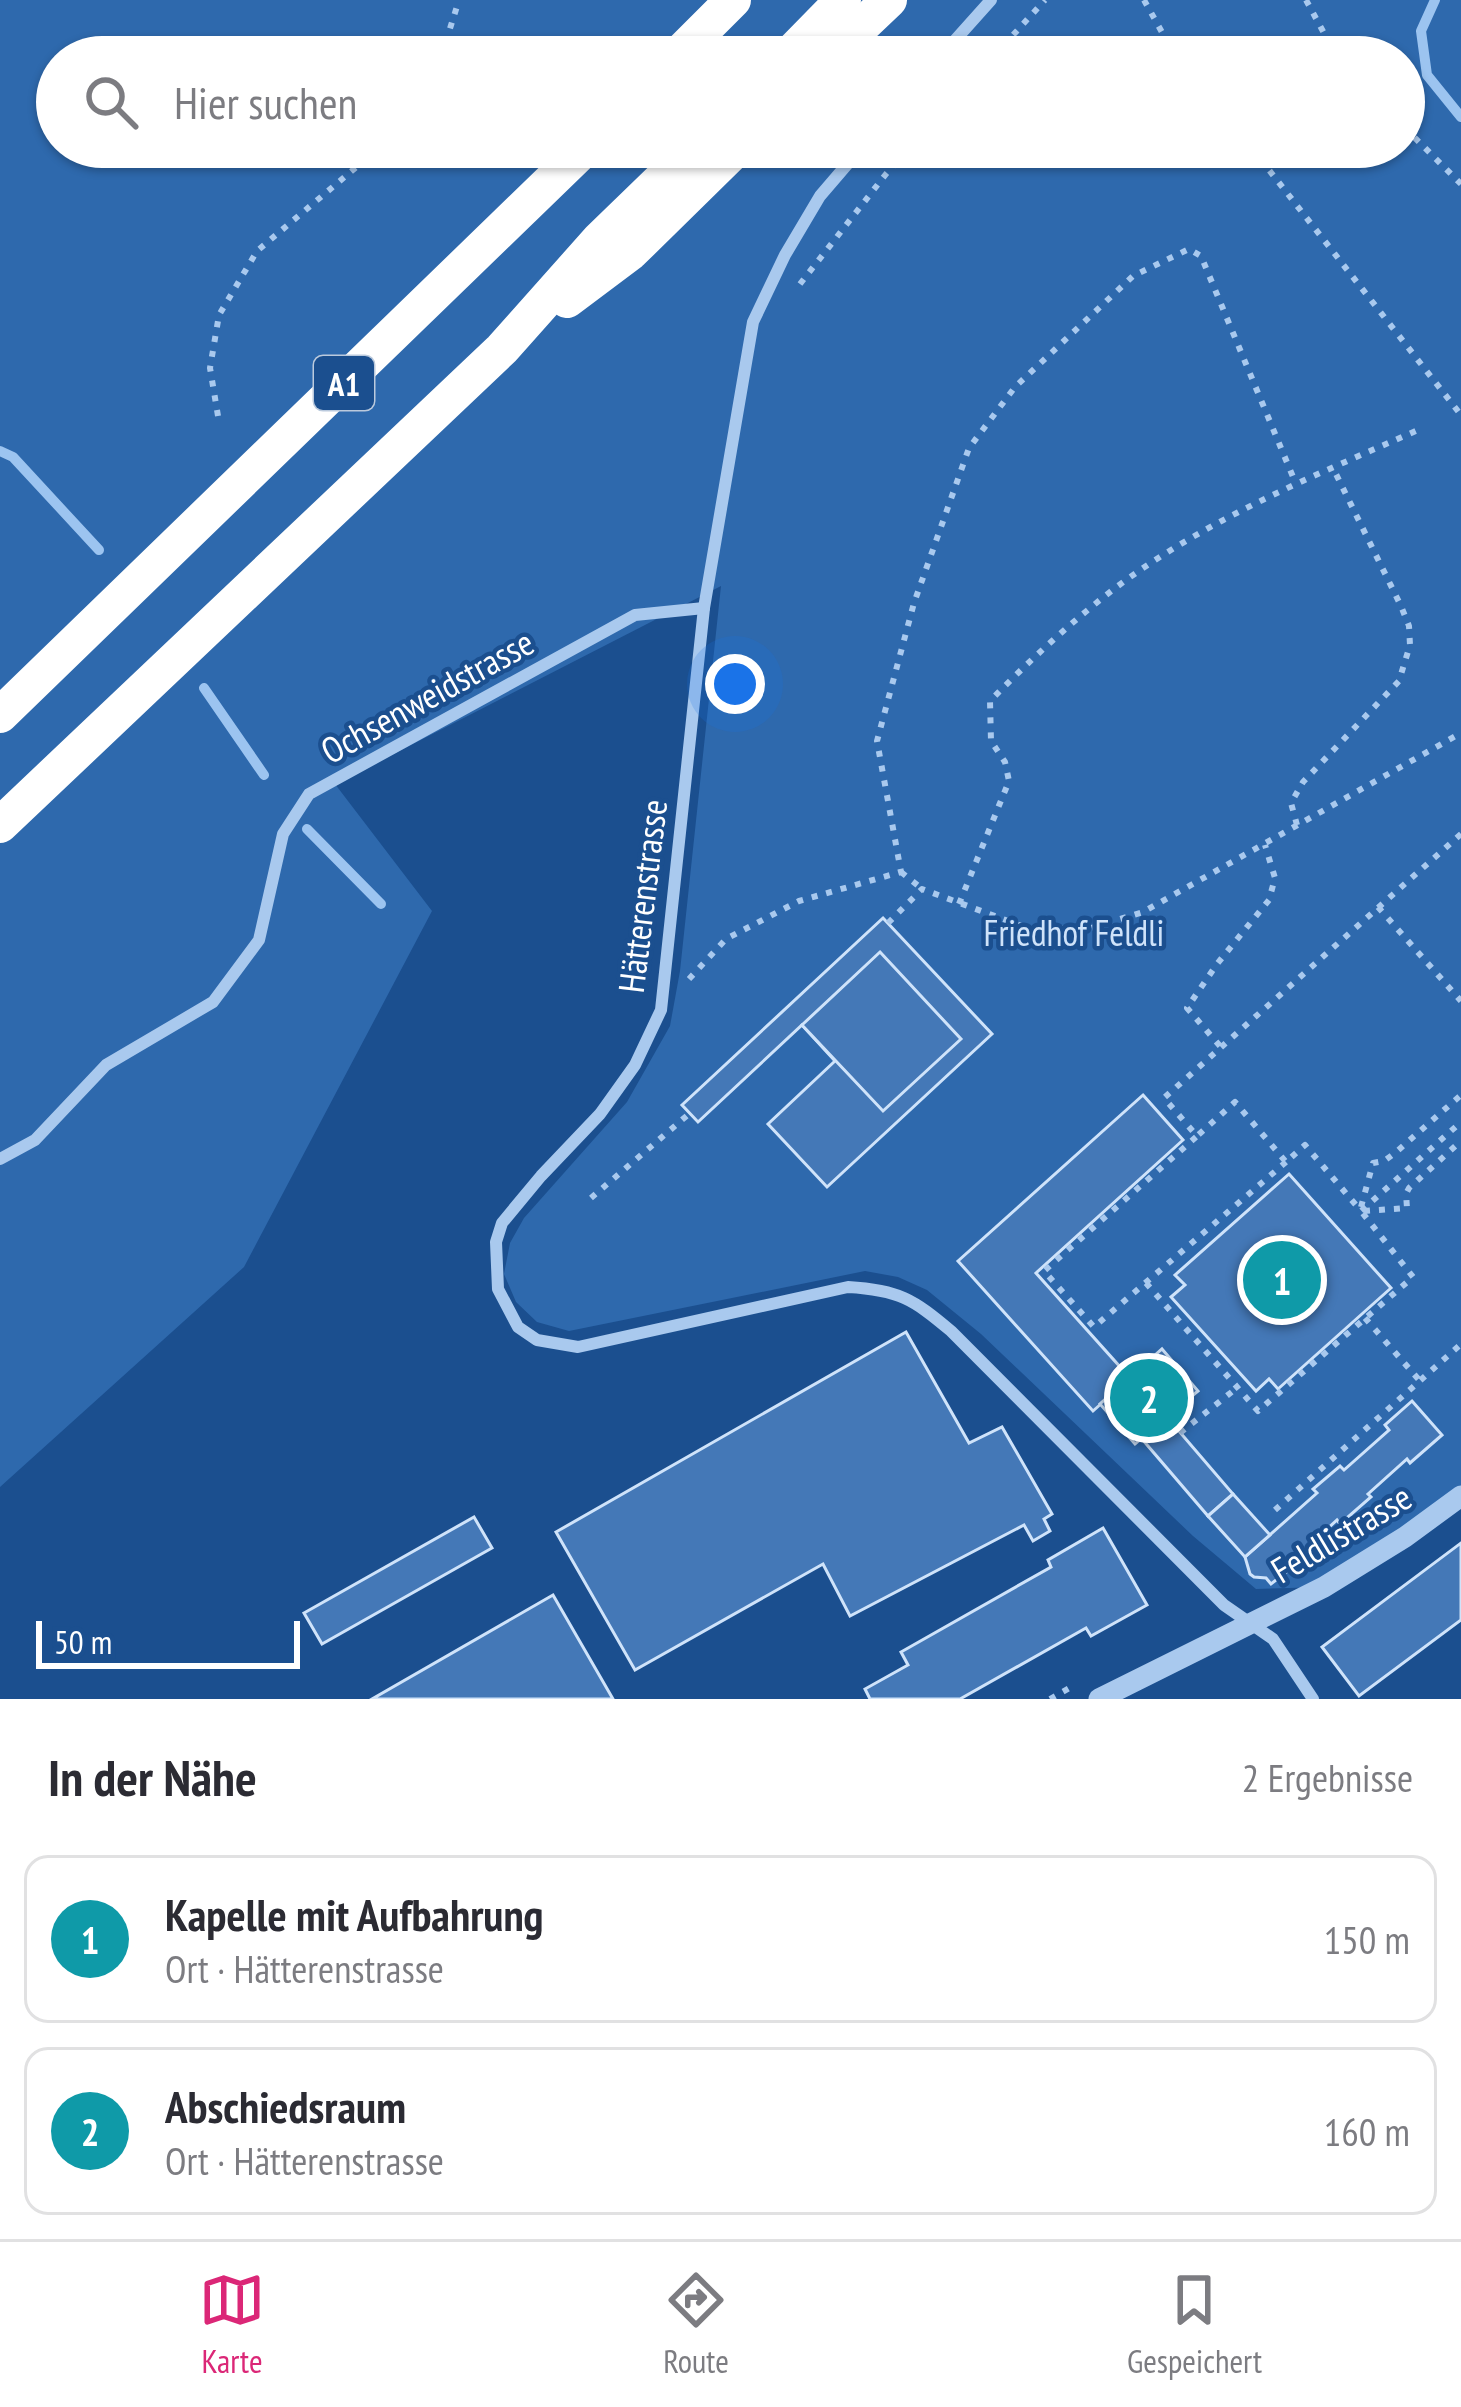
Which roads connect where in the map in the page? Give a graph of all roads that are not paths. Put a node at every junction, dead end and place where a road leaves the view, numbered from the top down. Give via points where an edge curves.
1 (733, 0) edge
2 (843, 0) edge
3 (889, 0) edge
4 (991, 0) edge
5 (697, 36) edge
6 (808, 36) edge
7 (851, 36) edge
8 (959, 36) edge
9 (564, 168) edge
10 (673, 168) edge
11 (717, 168) edge
12 (844, 168) edge
13 (502, 349) junction
14 (704, 608) junction
15 (0, 715) edge
16 (0, 825) edge
17 (0, 1159) edge
18 (1461, 1496) edge
19 (1252, 1624) junction
20 (1099, 1699) edge
21 (1313, 1699) edge

1 - 5 highway
2 - 6 highway
3 - 7 highway
4 - 8 street
9 - 15 highway, A1
10 - 13 highway, A1
11 - 13 highway, A1 via 631,252
12 - 14 street, Hätterenstrasse via 784,255 753,322
13 - 16 highway, A1
14 - 17 street, Ochsenweidstrasse via 635,616 309,794 284,834 259,940 213,1002 106,1065 34,1140
14 - 19 street, Hätterenstrasse via 661,1010 600,1114 502,1223 498,1289 518,1327 537,1340 578,1347 848,1287 885,1289 951,1330
18 - 19 street, Feldlistrasse via 1324,1587
19 - 20 street, Feldlistrasse
19 - 21 street, Hätterenstrasse via 1273,1640

